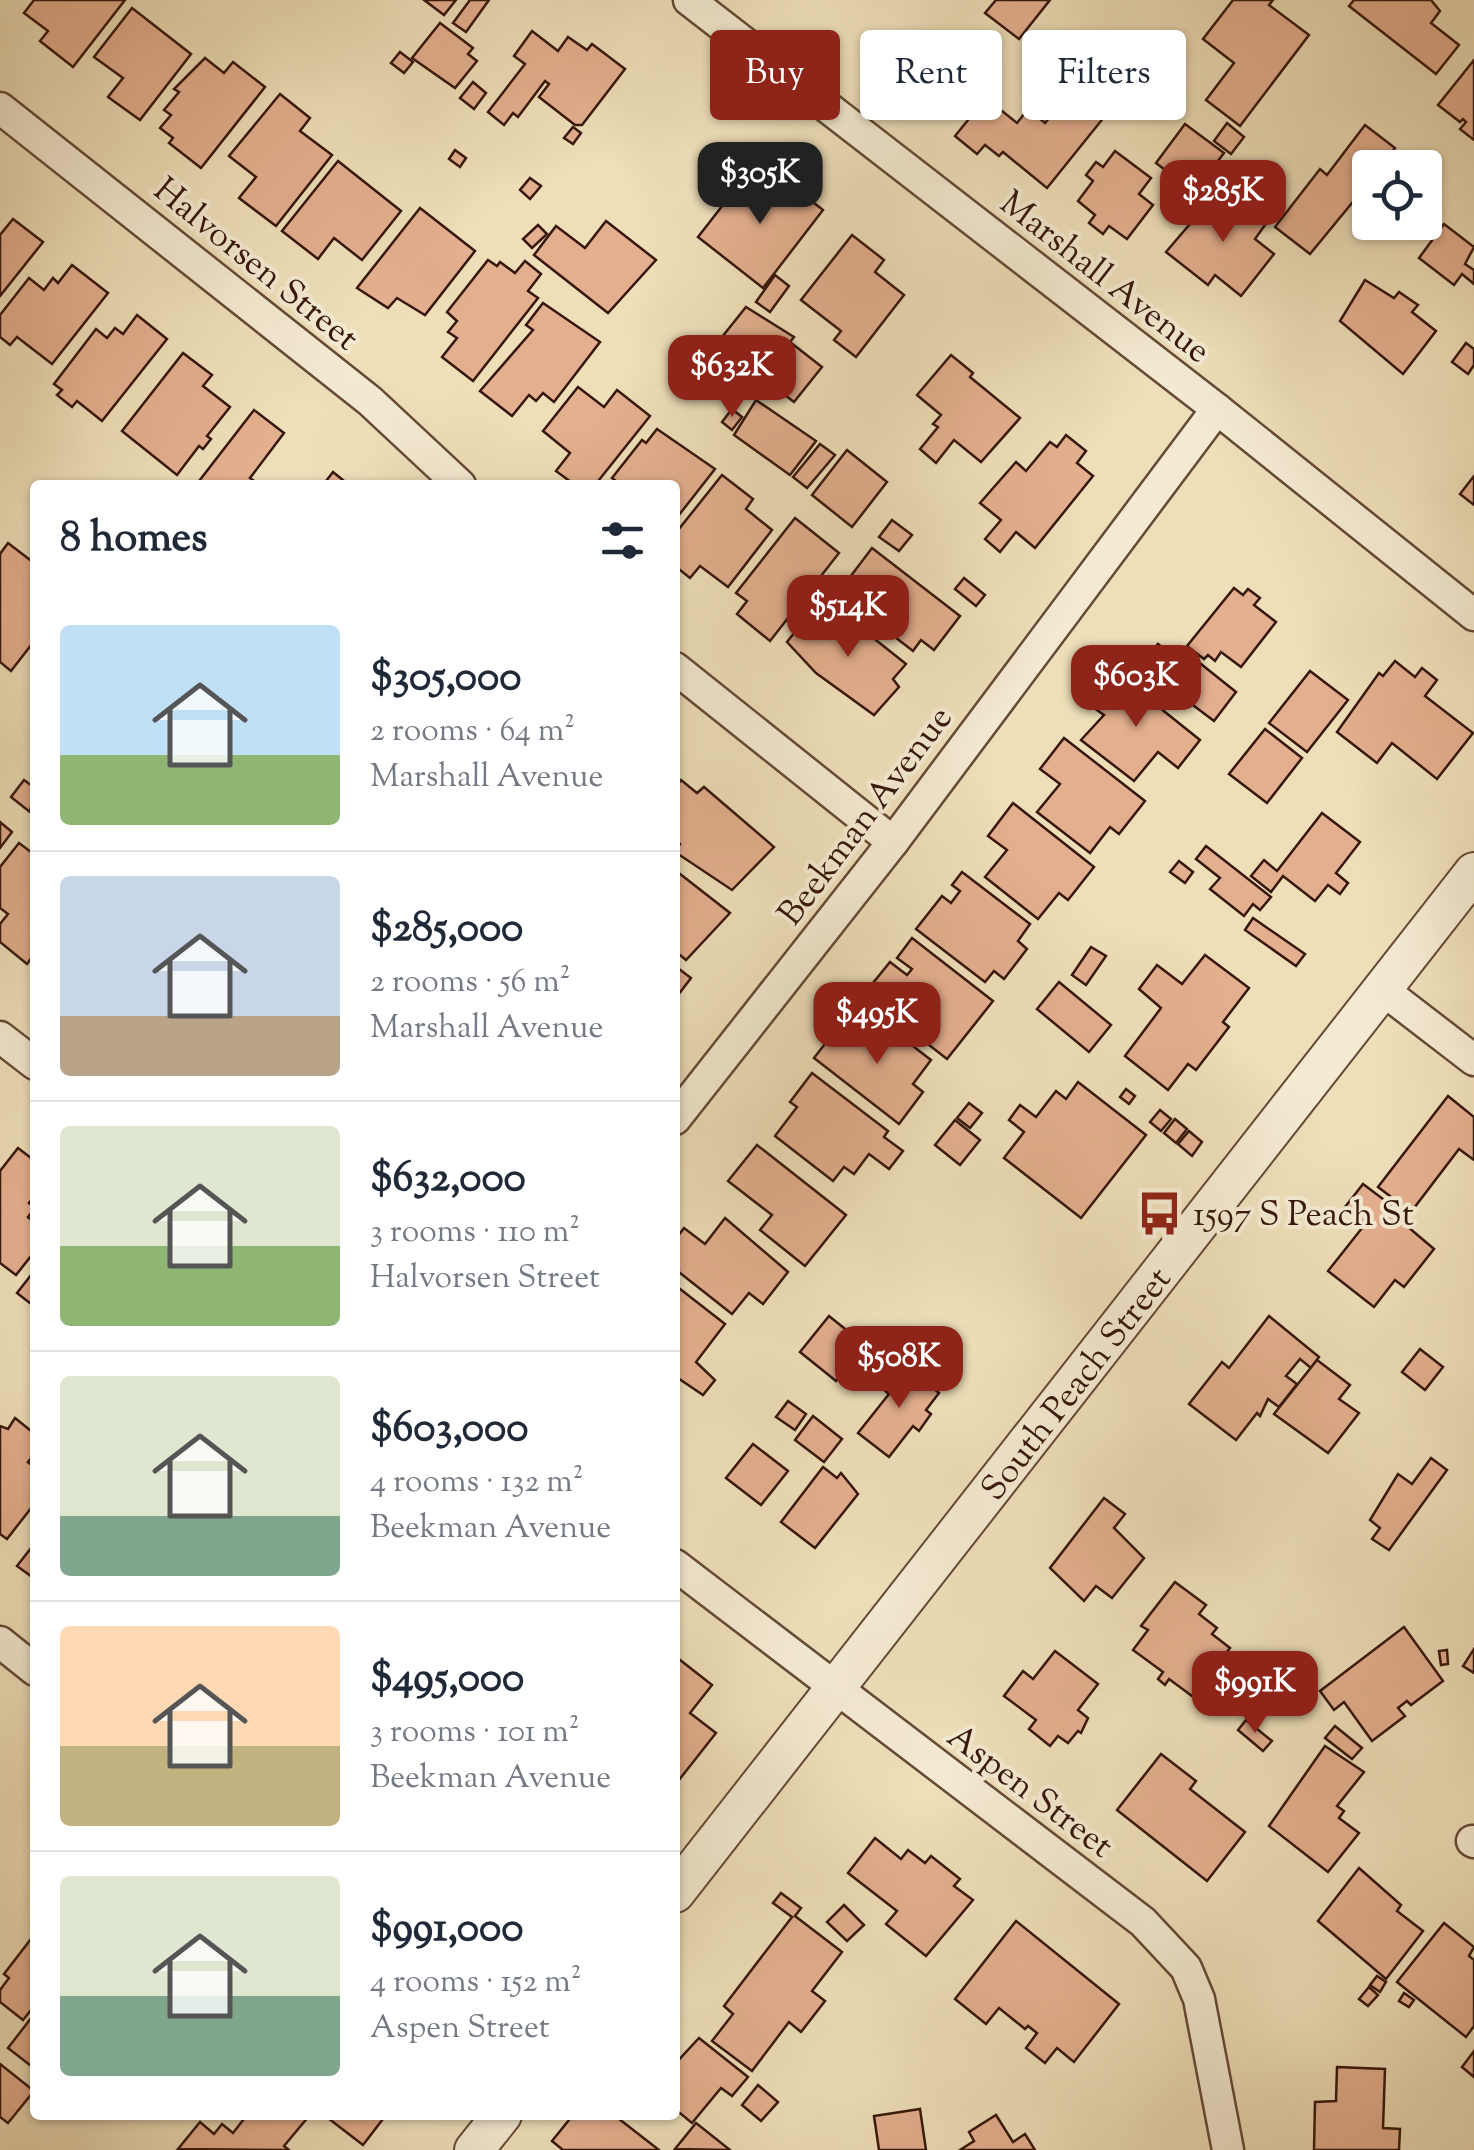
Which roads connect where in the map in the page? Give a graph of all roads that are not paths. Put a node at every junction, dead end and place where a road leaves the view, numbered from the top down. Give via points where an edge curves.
1 (688, 0) edge
2 (0, 108) edge
3 (1217, 409) junction
4 (455, 480) edge
5 (1474, 615) edge
6 (680, 672) edge
7 (893, 842) junction
8 (1474, 872) edge
9 (1383, 990) junction
10 (0, 1037) edge
11 (30, 1060) edge
12 (1474, 1060) edge
13 (680, 1113) edge
14 (680, 1569) edge
15 (0, 1642) edge
16 (30, 1666) edge
17 (836, 1687) junction
18 (680, 1887) edge
19 (498, 2120) edge
20 (474, 2150) edge
21 (1228, 2150) edge

1 - 3 street, Marshall Avenue
2 - 4 street, Halvorsen Street via 354,388
3 - 5 street, Marshall Avenue
3 - 7 street, Beekman Avenue
6 - 7 street
7 - 13 street, Beekman Avenue
8 - 9 street, South Peach Street
9 - 12 street
9 - 17 street, South Peach Street
10 - 11 street
14 - 17 street, Aspen Street
15 - 16 street
17 - 18 street, South Peach Street
17 - 21 street, Aspen Street via 1143,1922 1186,1968 1210,2044
19 - 20 street

